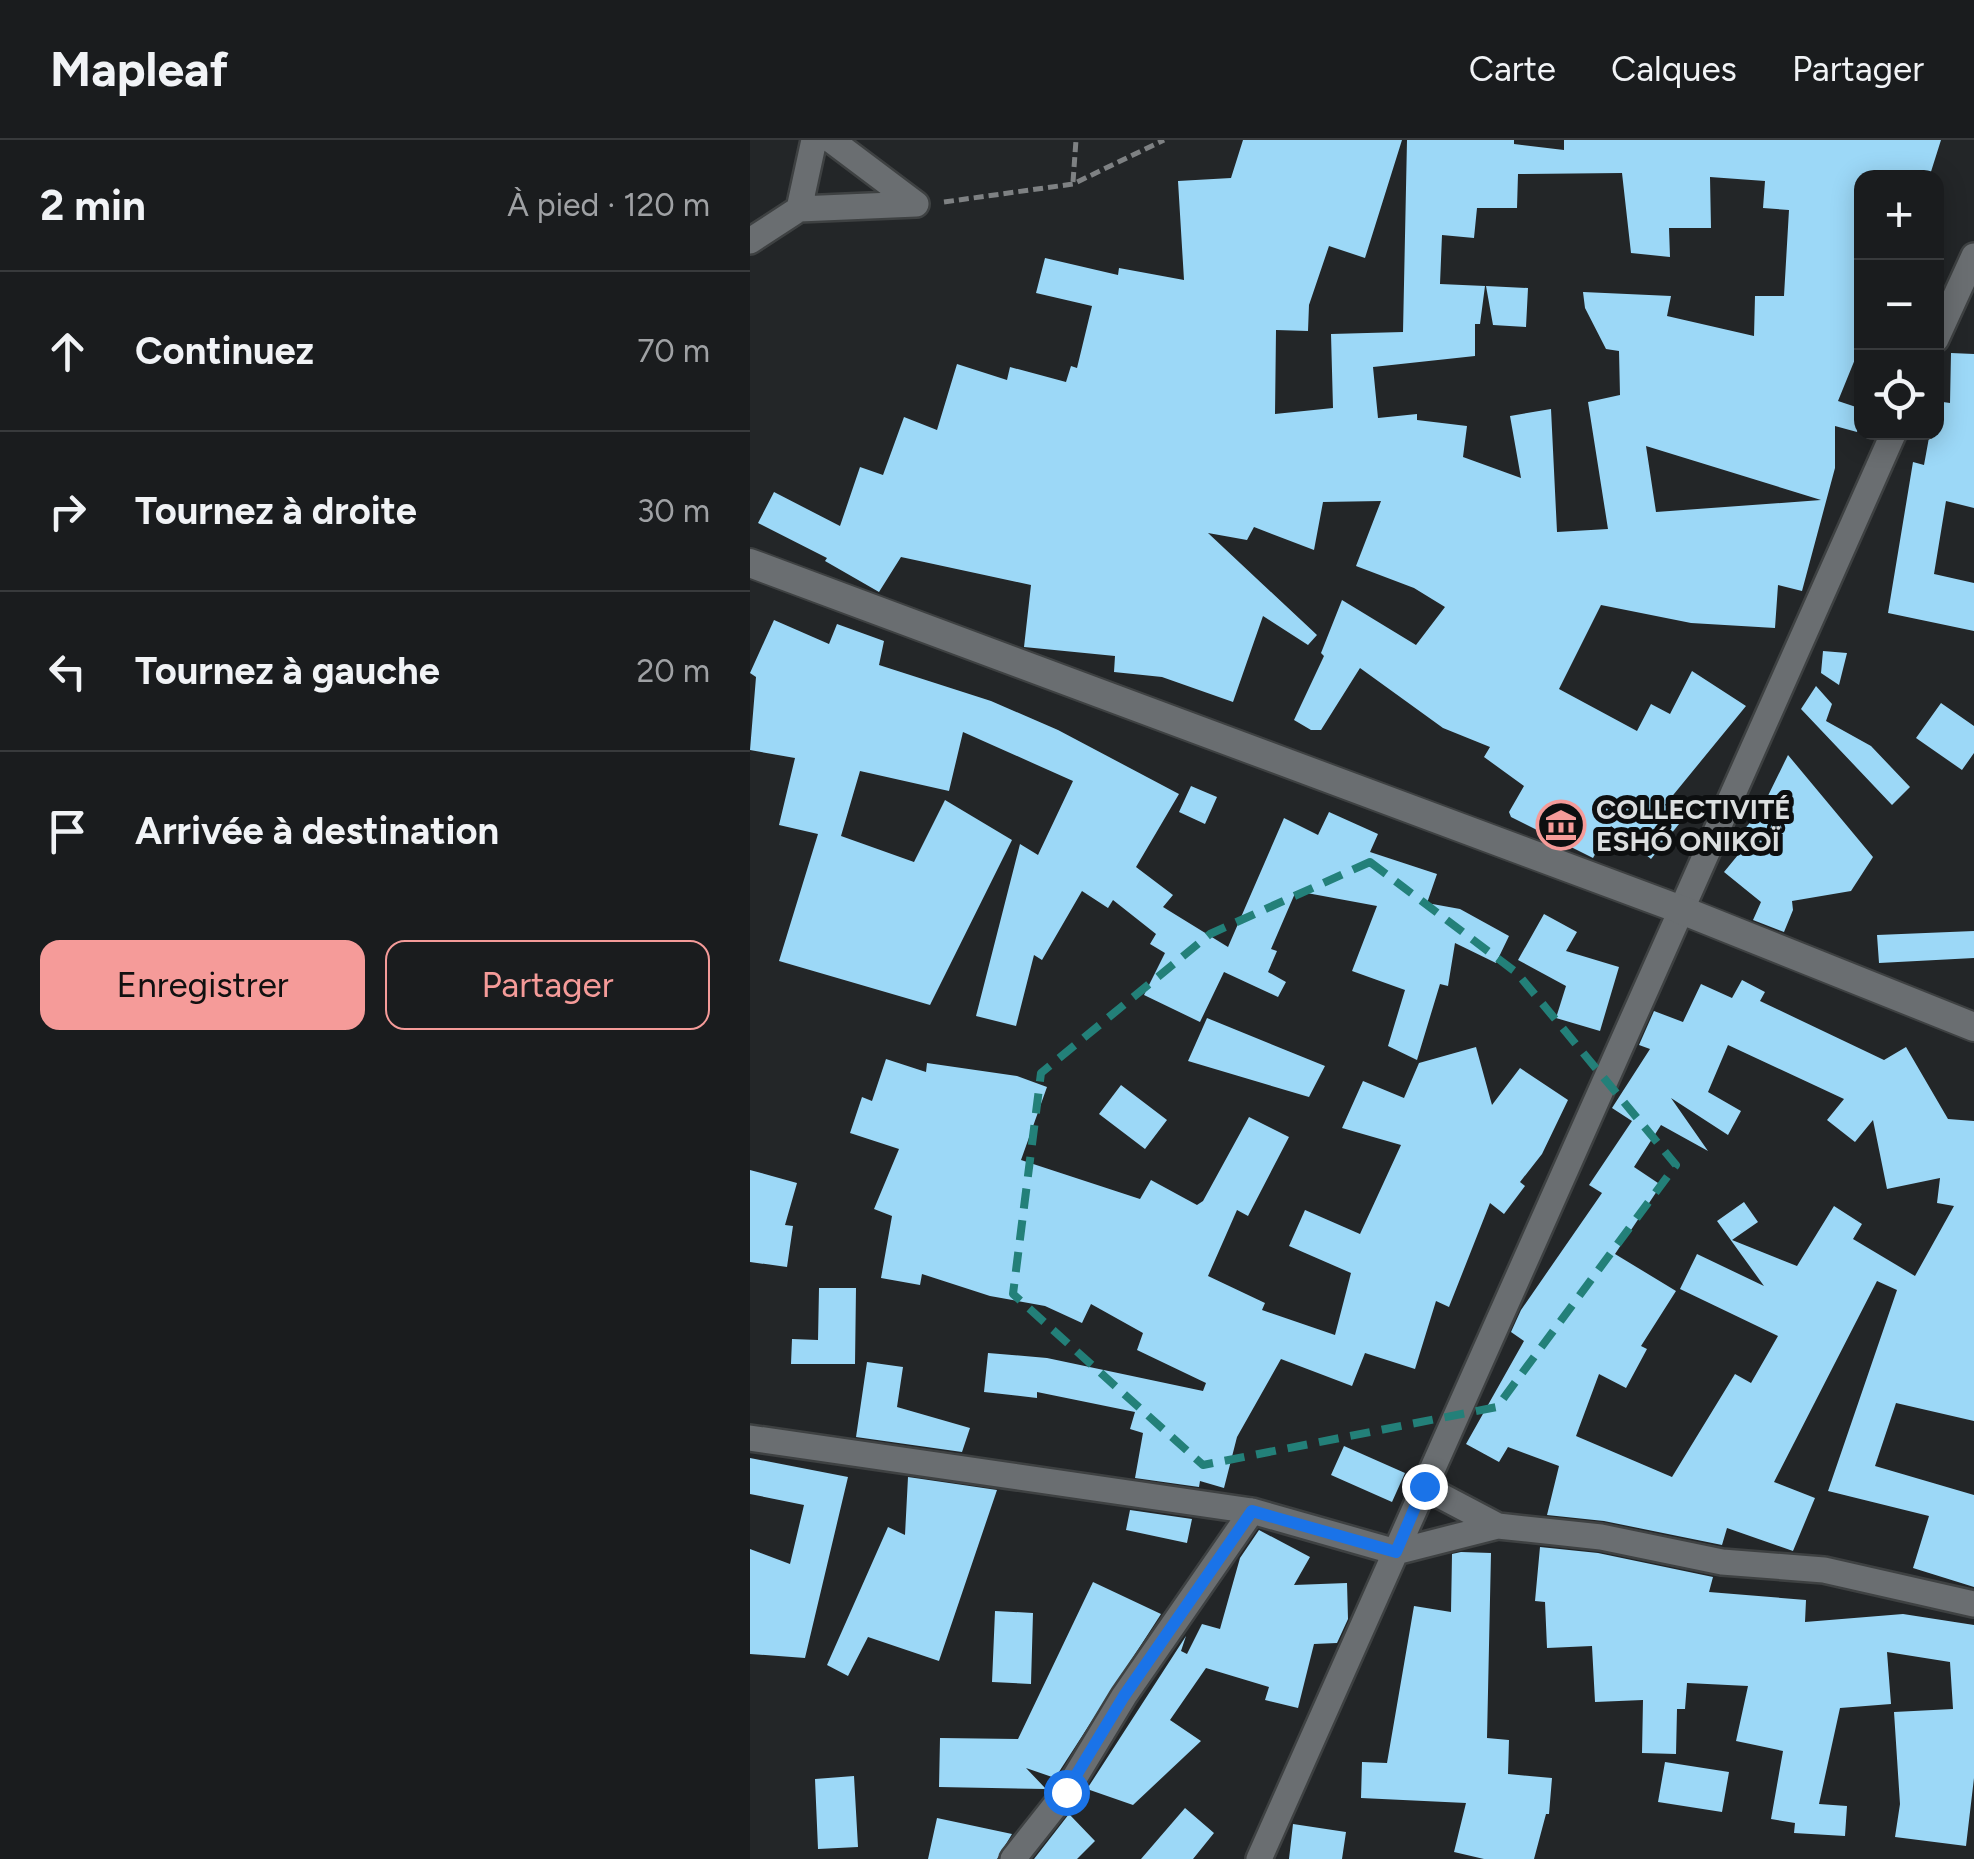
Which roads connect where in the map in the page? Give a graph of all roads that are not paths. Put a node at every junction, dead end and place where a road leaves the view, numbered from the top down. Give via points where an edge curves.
1 (814, 140) edge
2 (831, 140) edge
3 (799, 210) junction
4 (750, 240) edge
5 (1974, 256) edge
6 (1944, 322) edge
7 (1890, 440) edge
8 (751, 560) edge
9 (1678, 909) junction
10 (1974, 1026) edge
11 (750, 1438) edge
12 (1424, 1486) junction
13 (1252, 1511) junction
14 (1498, 1526) junction
15 (1396, 1552) junction
16 (1974, 1604) edge
17 (1013, 1859) edge
18 (1259, 1859) edge

1 - 3 street
2 - 3 street via 916,204
3 - 4 street
5 - 6 street
7 - 9 street
8 - 9 street
9 - 10 street
9 - 12 street
11 - 13 street
12 - 14 street
12 - 15 street
13 - 15 street
13 - 17 street via 1066,1792
14 - 15 street
14 - 16 street via 1601,1537 1722,1562 1824,1570
15 - 18 street

